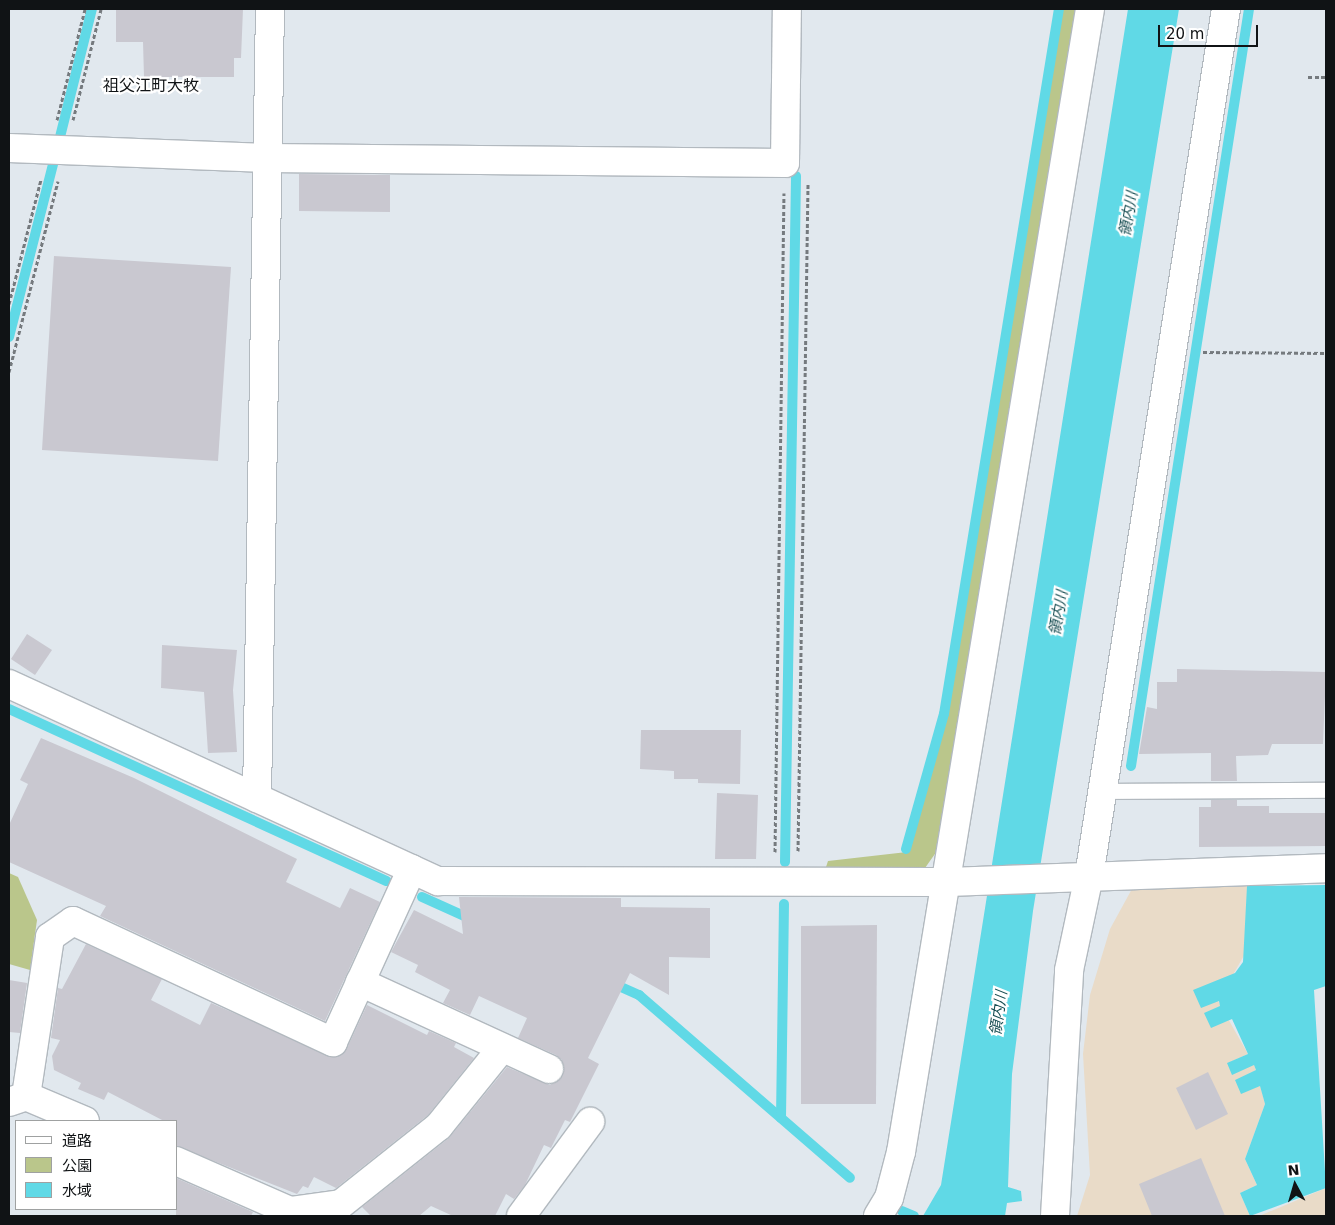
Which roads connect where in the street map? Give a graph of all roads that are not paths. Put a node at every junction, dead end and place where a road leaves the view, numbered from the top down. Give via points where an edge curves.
1 (270, 9) edge
2 (787, 9) edge
3 (1090, 9) edge
4 (1226, 9) edge
5 (9, 148) edge
6 (268, 158) junction
7 (9, 684) edge
8 (1326, 790) edge
9 (1102, 791) junction
10 (257, 798) junction
11 (1326, 868) edge
12 (412, 869) junction
13 (1083, 876) junction
14 (945, 882) junction
15 (360, 982) junction
16 (502, 1048) junction
17 (549, 1069) dead end
18 (17, 1099) edge
19 (81, 1120) edge
20 (590, 1122) dead end
21 (178, 1162) edge
22 (521, 1216) edge
23 (878, 1216) edge
24 (1055, 1216) edge

1 - 6 street
2 - 6 street via 785,163
3 - 14 street
4 - 9 street
5 - 6 street
6 - 10 street
7 - 10 street
8 - 9 lane
9 - 13 street
10 - 12 street
11 - 13 street
12 - 14 street via 438,881
12 - 15 street
13 - 14 street
13 - 24 street via 1069,970
14 - 23 street via 901,1152 889,1198
15 - 16 street
15 - 18 street via 333,1042 73,921 50,936
16 - 17 street
16 - 21 street via 439,1126 341,1204 290,1211
18 - 19 street
20 - 22 street

